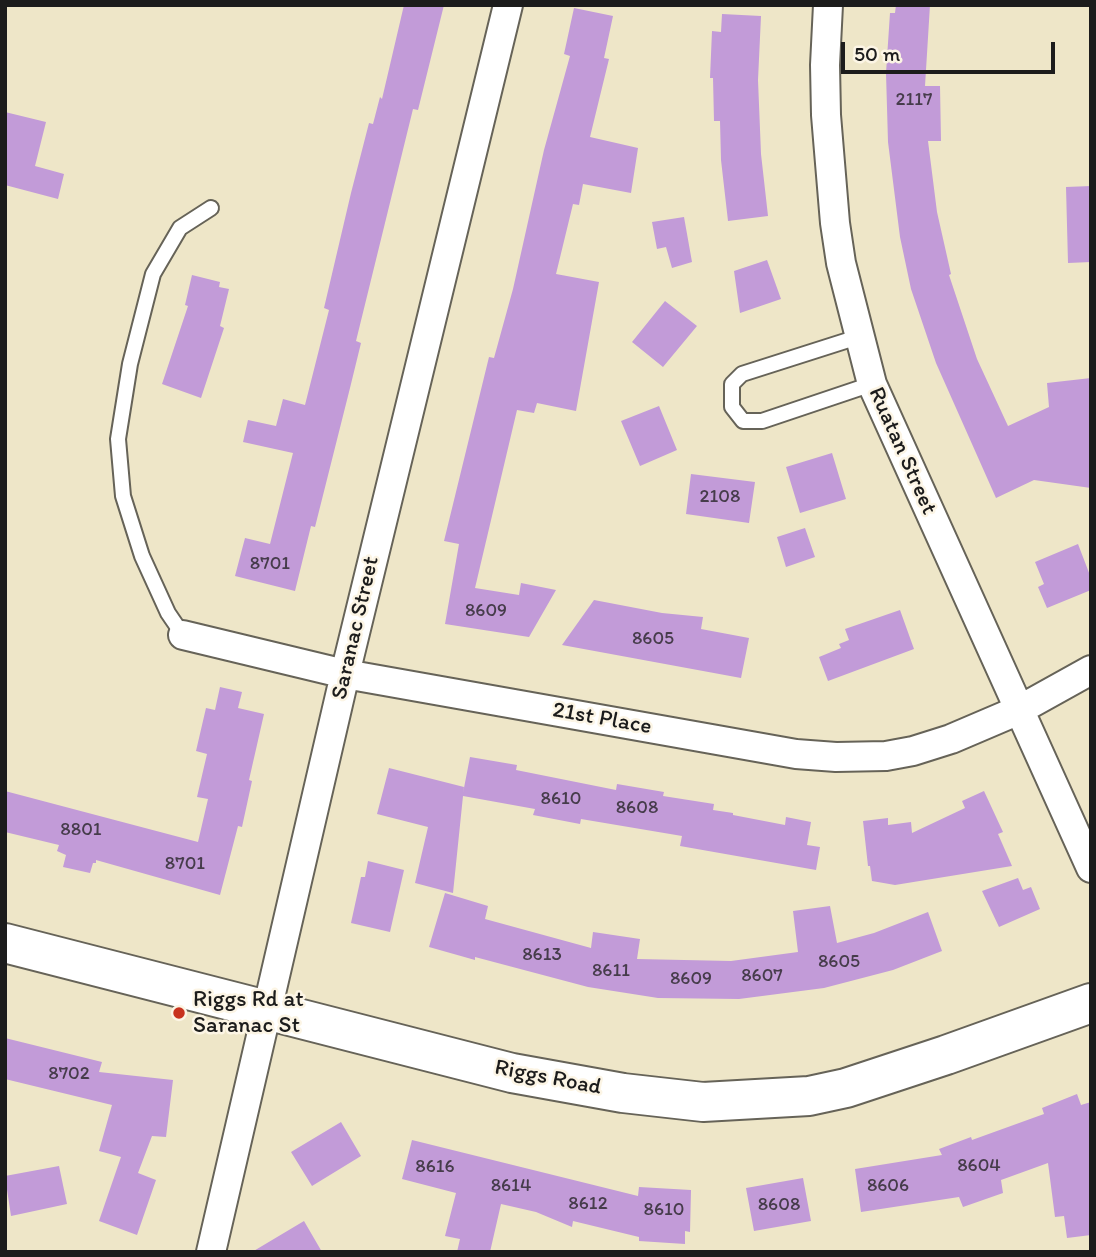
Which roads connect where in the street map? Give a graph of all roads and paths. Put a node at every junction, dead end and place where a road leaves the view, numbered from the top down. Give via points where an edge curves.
1 (508, 5) edge
2 (828, 5) edge
3 (211, 208) dead end
4 (858, 337) junction
5 (872, 384) junction
6 (183, 635) joint
7 (1091, 670) edge
8 (345, 674) junction
9 (1019, 710) junction
10 (1091, 868) edge
11 (5, 943) edge
12 (1091, 1003) edge
13 (268, 1010) junction
14 (211, 1252) edge

1 - 8 street, Saranac Street
2 - 4 street, Ruatan Street via 825,77 831,177 841,263
3 - 6 lane via 180,228 153,274 130,364 118,439 123,496 142,556
4 - 5 street, Ruatan Street
4 - 5 lane via 742,374 732,384 732,407 743,421 762,421
5 - 9 street, Ruatan Street
6 - 8 street, 21st Place
7 - 9 street, 21st Place
8 - 9 street, 21st Place via 796,754 836,757 913,751
8 - 13 street, Saranac Street
9 - 10 street, Ruatan Street
11 - 13 main road, Riggs Road
12 - 13 main road, Riggs Road via 846,1087 809,1096 704,1102 512,1073
13 - 14 street, Saranac Street

